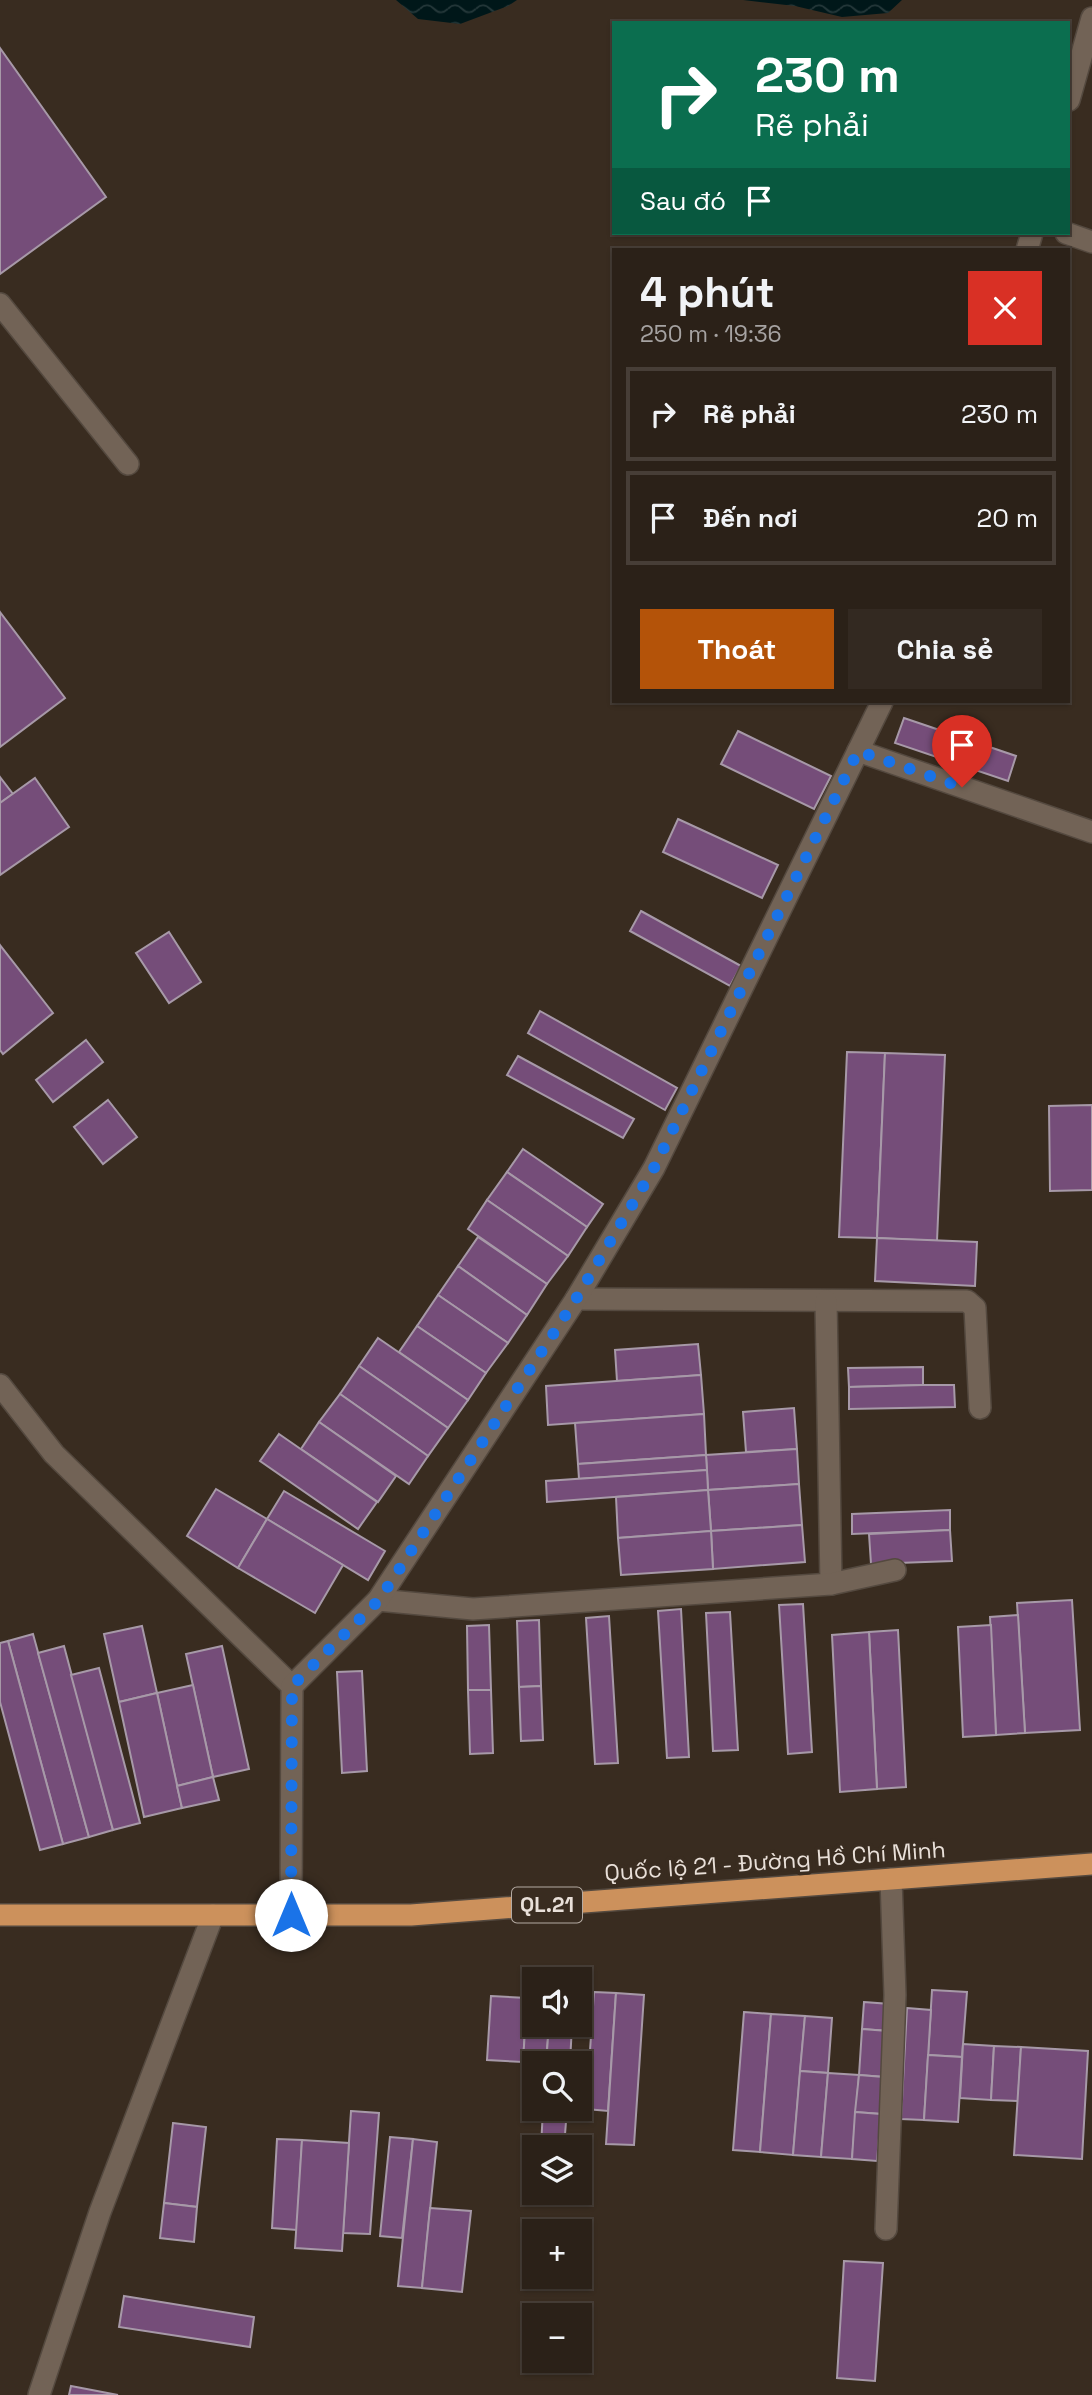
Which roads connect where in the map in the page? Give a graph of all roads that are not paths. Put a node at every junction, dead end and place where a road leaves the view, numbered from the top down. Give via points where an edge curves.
1 (1092, 18) edge
2 (1070, 96) edge
3 (1070, 234) edge
4 (1092, 242) edge
5 (0, 304) edge
6 (128, 464) dead end
7 (881, 703) edge
8 (858, 751) junction
9 (1092, 832) edge
10 (576, 1299) junction
11 (826, 1301) junction
12 (0, 1385) edge
13 (980, 1408) dead end
14 (895, 1570) dead end
15 (831, 1584) junction
16 (379, 1600) junction
17 (292, 1686) junction
18 (1092, 1864) edge
19 (891, 1879) junction
20 (0, 1915) edge
21 (214, 1915) junction
22 (291, 1915) junction
23 (886, 2229) dead end
24 (39, 2395) edge

1 - 2 street
3 - 4 street
5 - 6 street
7 - 8 street
8 - 9 street
8 - 10 street via 654,1168
10 - 11 street
10 - 16 street
11 - 13 street via 967,1301 975,1308
11 - 15 street
12 - 17 street via 54,1454
14 - 15 street
15 - 16 street via 473,1609
16 - 17 street
17 - 22 street
18 - 19 highway, Quốc lộ 21 - Đường Hồ Chí Minh / QL.21
19 - 22 highway, Quốc lộ 21 - Đường Hồ Chí Minh / QL.21 via 411,1915
19 - 23 street via 895,1994
20 - 21 highway, Quốc lộ 21 - Đường Hồ Chí Minh / QL.21
21 - 22 highway, Quốc lộ 21 - Đường Hồ Chí Minh / QL.21
21 - 24 street via 100,2212

